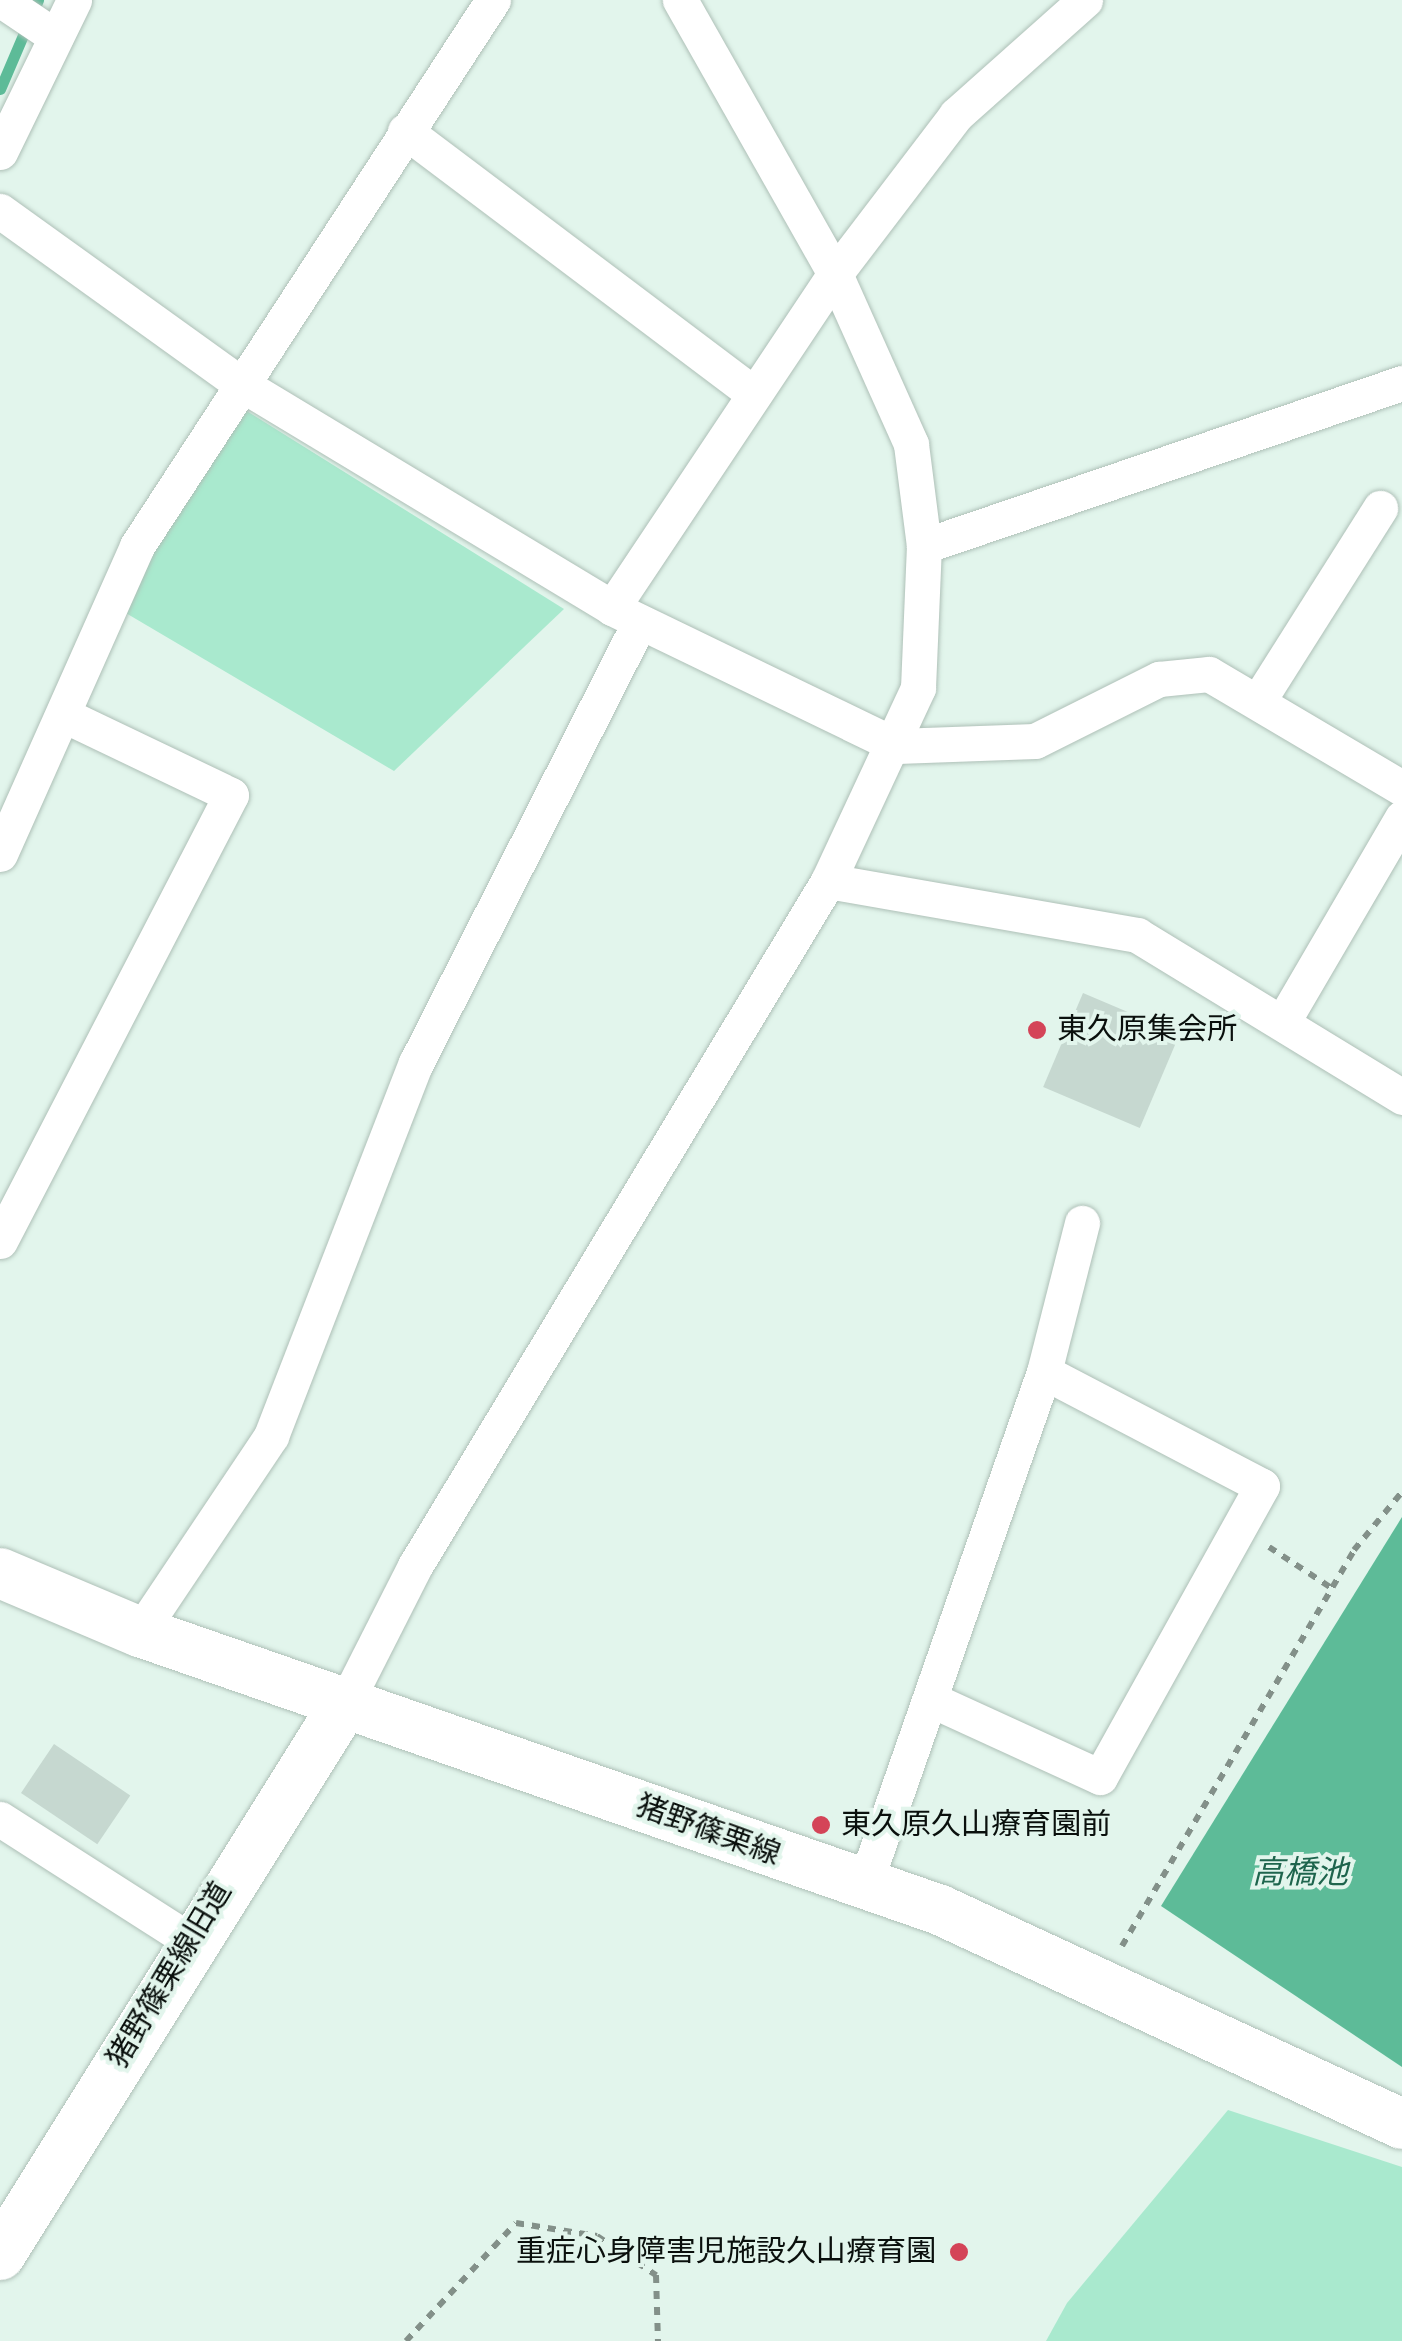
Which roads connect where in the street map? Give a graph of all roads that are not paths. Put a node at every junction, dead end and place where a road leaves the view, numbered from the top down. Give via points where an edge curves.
1 (1, 0) edge
2 (74, 0) edge
3 (680, 0) edge
4 (1085, 0) edge
5 (484, 3) edge
6 (56, 37) junction
7 (405, 131) junction
8 (0, 152) edge
9 (0, 211) edge
10 (835, 274) junction
11 (238, 382) junction
12 (1402, 383) edge
13 (754, 394) junction
14 (1380, 508) dead end
15 (924, 546) junction
16 (625, 616) junction
17 (1260, 698) junction
18 (66, 716) junction
19 (897, 746) junction
20 (1402, 788) edge
21 (1402, 818) edge
22 (0, 854) edge
23 (828, 881) junction
24 (1285, 1018) junction
25 (1402, 1096) edge
26 (1082, 1224) dead end
27 (0, 1241) edge
28 (1044, 1372) junction
29 (0, 1573) edge
30 (140, 1632) junction
31 (930, 1699) junction
32 (347, 1700) junction
33 (0, 1819) edge
34 (864, 1886) junction
35 (191, 1941) junction
36 (1402, 2124) edge
37 (0, 2255) edge

1 - 6 street
2 - 6 street
3 - 10 street
4 - 10 street via 956,115
5 - 7 street
6 - 8 street
7 - 11 street
7 - 13 street
9 - 11 street
10 - 13 street
10 - 15 street via 911,444
11 - 16 street
11 - 18 street via 137,546
12 - 15 street
13 - 16 street
14 - 17 street
15 - 19 street via 918,688
16 - 19 street
16 - 30 street via 416,1062 271,1436
17 - 19 street via 1208,674 1159,680 1035,741
17 - 20 street
18 - 22 street
18 - 27 street via 231,795
19 - 23 street
21 - 24 street
23 - 24 street via 1137,935
23 - 32 street via 415,1566
24 - 25 street
26 - 28 street
28 - 31 street
28 - 31 street via 1262,1486 1100,1777
29 - 30 main road, 猪野篠栗線
30 - 32 main road, 猪野篠栗線
31 - 34 street
32 - 34 main road, 猪野篠栗線
32 - 35 main road, 猪野篠栗線旧道
33 - 35 street
34 - 36 main road, 猪野篠栗線 via 940,1910
35 - 37 main road, 猪野篠栗線旧道

